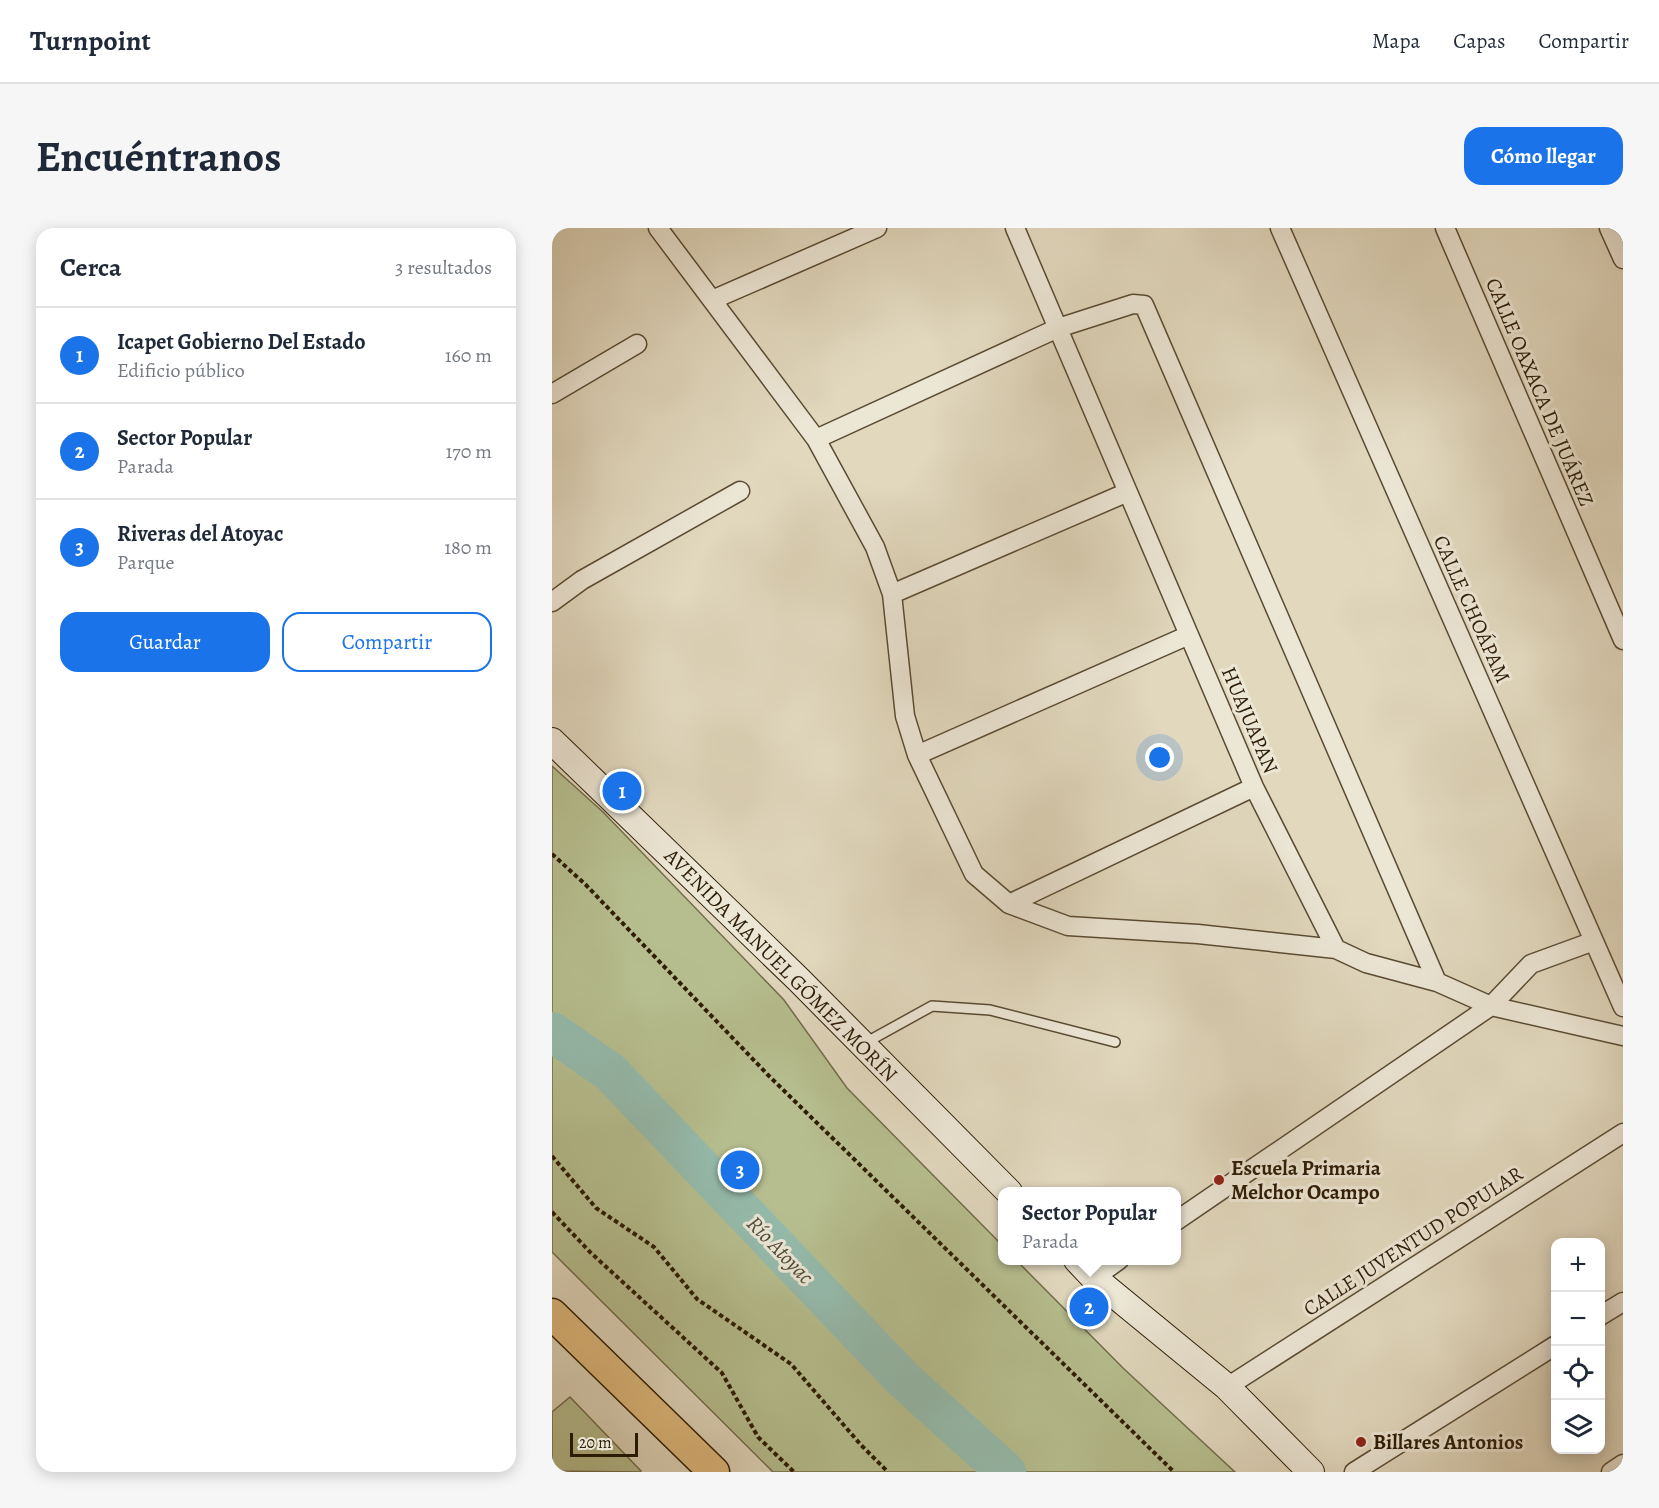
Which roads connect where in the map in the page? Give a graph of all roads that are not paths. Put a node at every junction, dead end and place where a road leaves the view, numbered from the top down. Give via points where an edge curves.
1 (658, 228) edge
2 (877, 228) edge
3 (1015, 228) edge
4 (1280, 228) edge
5 (1445, 228) edge
6 (1610, 228) edge
7 (1623, 259) edge
8 (712, 300) junction
9 (1058, 328) junction
10 (637, 344) dead end
11 (552, 394) edge
12 (816, 439) junction
13 (740, 491) dead end
14 (1128, 492) junction
15 (892, 594) junction
16 (552, 602) edge
17 (1189, 635) junction
18 (1623, 640) edge
19 (552, 741) edge
20 (917, 755) junction
21 (1254, 787) junction
22 (1008, 904) junction
23 (1594, 941) junction
24 (1336, 949) junction
25 (1437, 982) junction
26 (1491, 1006) junction
27 (1623, 1007) edge
28 (1623, 1036) edge
29 (1115, 1042) dead end
30 (862, 1044) junction
31 (1623, 1133) edge
32 (1005, 1187) edge
33 (1181, 1218) edge
34 (1100, 1265) edge
35 (1085, 1269) edge
36 (1623, 1302) edge
37 (1605, 1313) edge
38 (552, 1314) edge
39 (1554, 1346) edge
40 (1227, 1387) junction
41 (1623, 1464) edge
42 (714, 1472) edge
43 (1311, 1472) edge
44 (1354, 1472) edge
45 (1611, 1472) edge

1 - 8 street
2 - 8 street
3 - 9 street, HUAJUAPAN
4 - 23 street, CALLE CHOÁPAM
5 - 18 street, CALLE OAXACA DE JUÁREZ
6 - 7 street
8 - 12 street
9 - 12 street
9 - 14 street, HUAJUAPAN
9 - 25 street via 1133,304 1144,305
10 - 11 street
12 - 15 street via 875,547
13 - 16 street via 582,580
14 - 15 street
14 - 17 street, HUAJUAPAN
15 - 20 street via 905,716
17 - 20 street
17 - 21 street, HUAJUAPAN
19 - 30 street, AVENIDA MANUEL GÓMEZ MORÍN
20 - 22 street via 974,873
21 - 22 street
21 - 24 street, HUAJUAPAN
22 - 24 street via 1068,926 1198,934
23 - 26 street via 1531,964
23 - 27 street, CALLE CHOÁPAM
24 - 25 street via 1366,963
25 - 26 street
26 - 28 street
26 - 33 street
29 - 30 lane via 990,1010 932,1006
30 - 32 street, AVENIDA MANUEL GÓMEZ MORÍN
31 - 40 street, CALLE JUVENTUD POPULAR
34 - 35 street
35 - 40 street
36 - 37 street
38 - 42 main road
39 - 44 street
40 - 43 street
41 - 45 street

